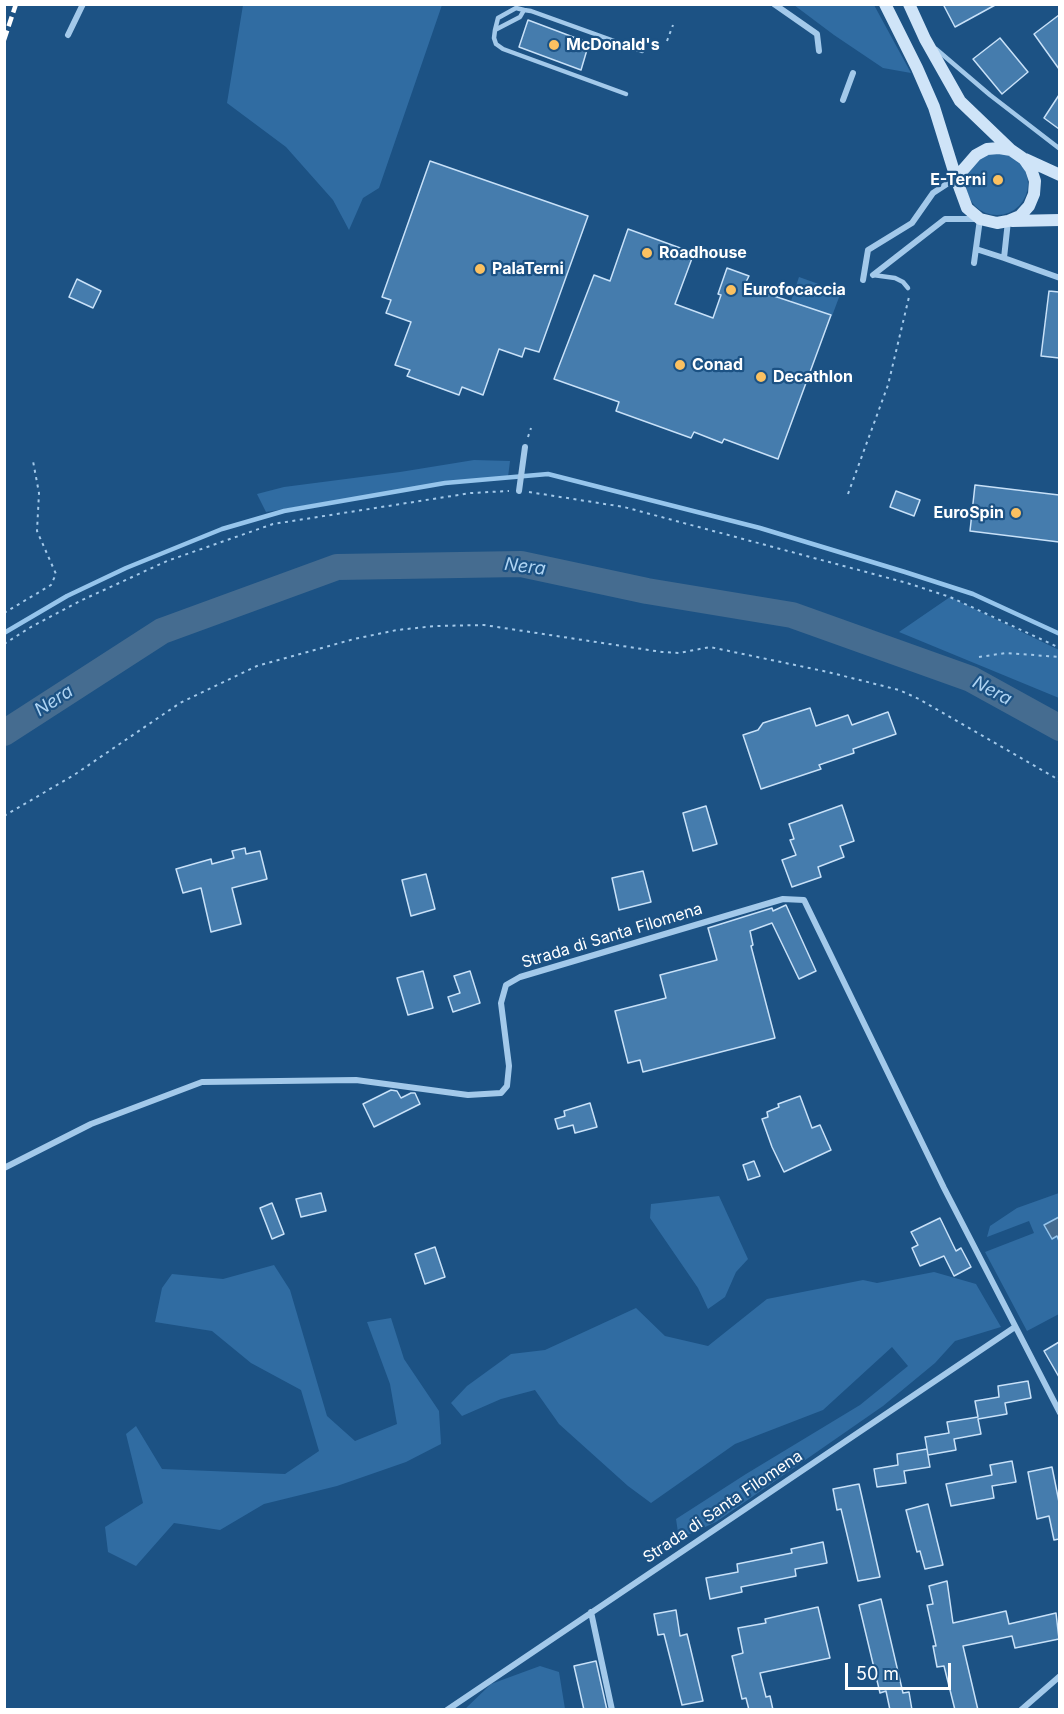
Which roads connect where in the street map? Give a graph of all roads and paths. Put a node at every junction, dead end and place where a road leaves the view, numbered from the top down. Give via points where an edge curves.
1 (83, 4) edge
2 (774, 4) edge
3 (885, 4) edge
4 (909, 4) edge
5 (524, 10) junction
6 (673, 25) dead end
7 (495, 30) junction
8 (68, 35) dead end
9 (925, 39) junction
10 (667, 41) dead end
11 (642, 51) dead end
12 (819, 51) dead end
13 (853, 73) dead end
14 (626, 94) dead end
15 (843, 100) dead end
16 (1059, 148) edge
17 (1011, 150) junction
18 (1024, 159) junction
19 (1059, 176) edge
20 (956, 178) junction
21 (980, 219) junction
22 (1059, 220) edge
23 (1008, 221) junction
24 (976, 249) junction
25 (1004, 258) junction
26 (974, 263) dead end
27 (873, 275) joint
28 (1059, 278) edge
29 (863, 280) dead end
30 (908, 288) joint
31 (525, 447) dead end
32 (33, 461) dead end
33 (519, 491) junction
34 (848, 494) dead end
35 (4, 614) edge
36 (4, 644) edge
37 (1059, 648) edge
38 (979, 657) dead end
39 (1059, 657) edge
40 (1059, 782) edge
41 (4, 816) edge
42 (4, 1168) edge
43 (1015, 1327) junction
44 (1059, 1413) edge
45 (591, 1612) junction
46 (1059, 1676) edge
47 (447, 1710) edge
48 (612, 1710) edge
49 (1021, 1710) edge

1 - 8 street
2 - 12 street via 817,34
3 - 20 main road via 934,107
4 - 9 main road
5 - 7 lane via 520,17
5 - 7 lane via 516,8 498,18
5 - 11 lane
6 - 10 path
7 - 14 lane via 496,44 502,49
9 - 16 lane
9 - 17 main road via 960,101
13 - 15 street
17 - 18 main road
17 - 20 main road via 987,149 976,154
18 - 19 main road
18 - 23 main road via 1035,182 1034,194 1020,216
20 - 21 main road via 967,208
20 - 29 street via 933,193 912,223 868,250
21 - 23 main road
21 - 24 street
21 - 27 street via 945,219
22 - 23 main road
23 - 25 street
24 - 25 street
24 - 26 street
25 - 28 street
27 - 30 lane via 894,278
30 - 34 path via 910,294 888,385
31 - 33 street
32 - 35 path via 39,493 37,531 56,574 51,585
33 - 36 path via 471,493 273,524 167,561 80,601
33 - 37 path via 624,507 907,584 950,597
38 - 39 path via 1006,653
40 - 41 path via 919,699 828,672 710,647 662,652 484,625 436,626 354,639 257,666 180,703 74,775
42 - 43 street, Strada di Santa Filomena via 91,1124 202,1082 356,1080 468,1095 501,1093 507,1086 509,1066 501,1003 506,985 520,977 772,902 804,900
43 - 44 street, Strada di Santa Filomena
43 - 45 street, Strada di Santa Filomena
45 - 47 street, Strada di Santa Filomena
45 - 48 street
46 - 49 street

